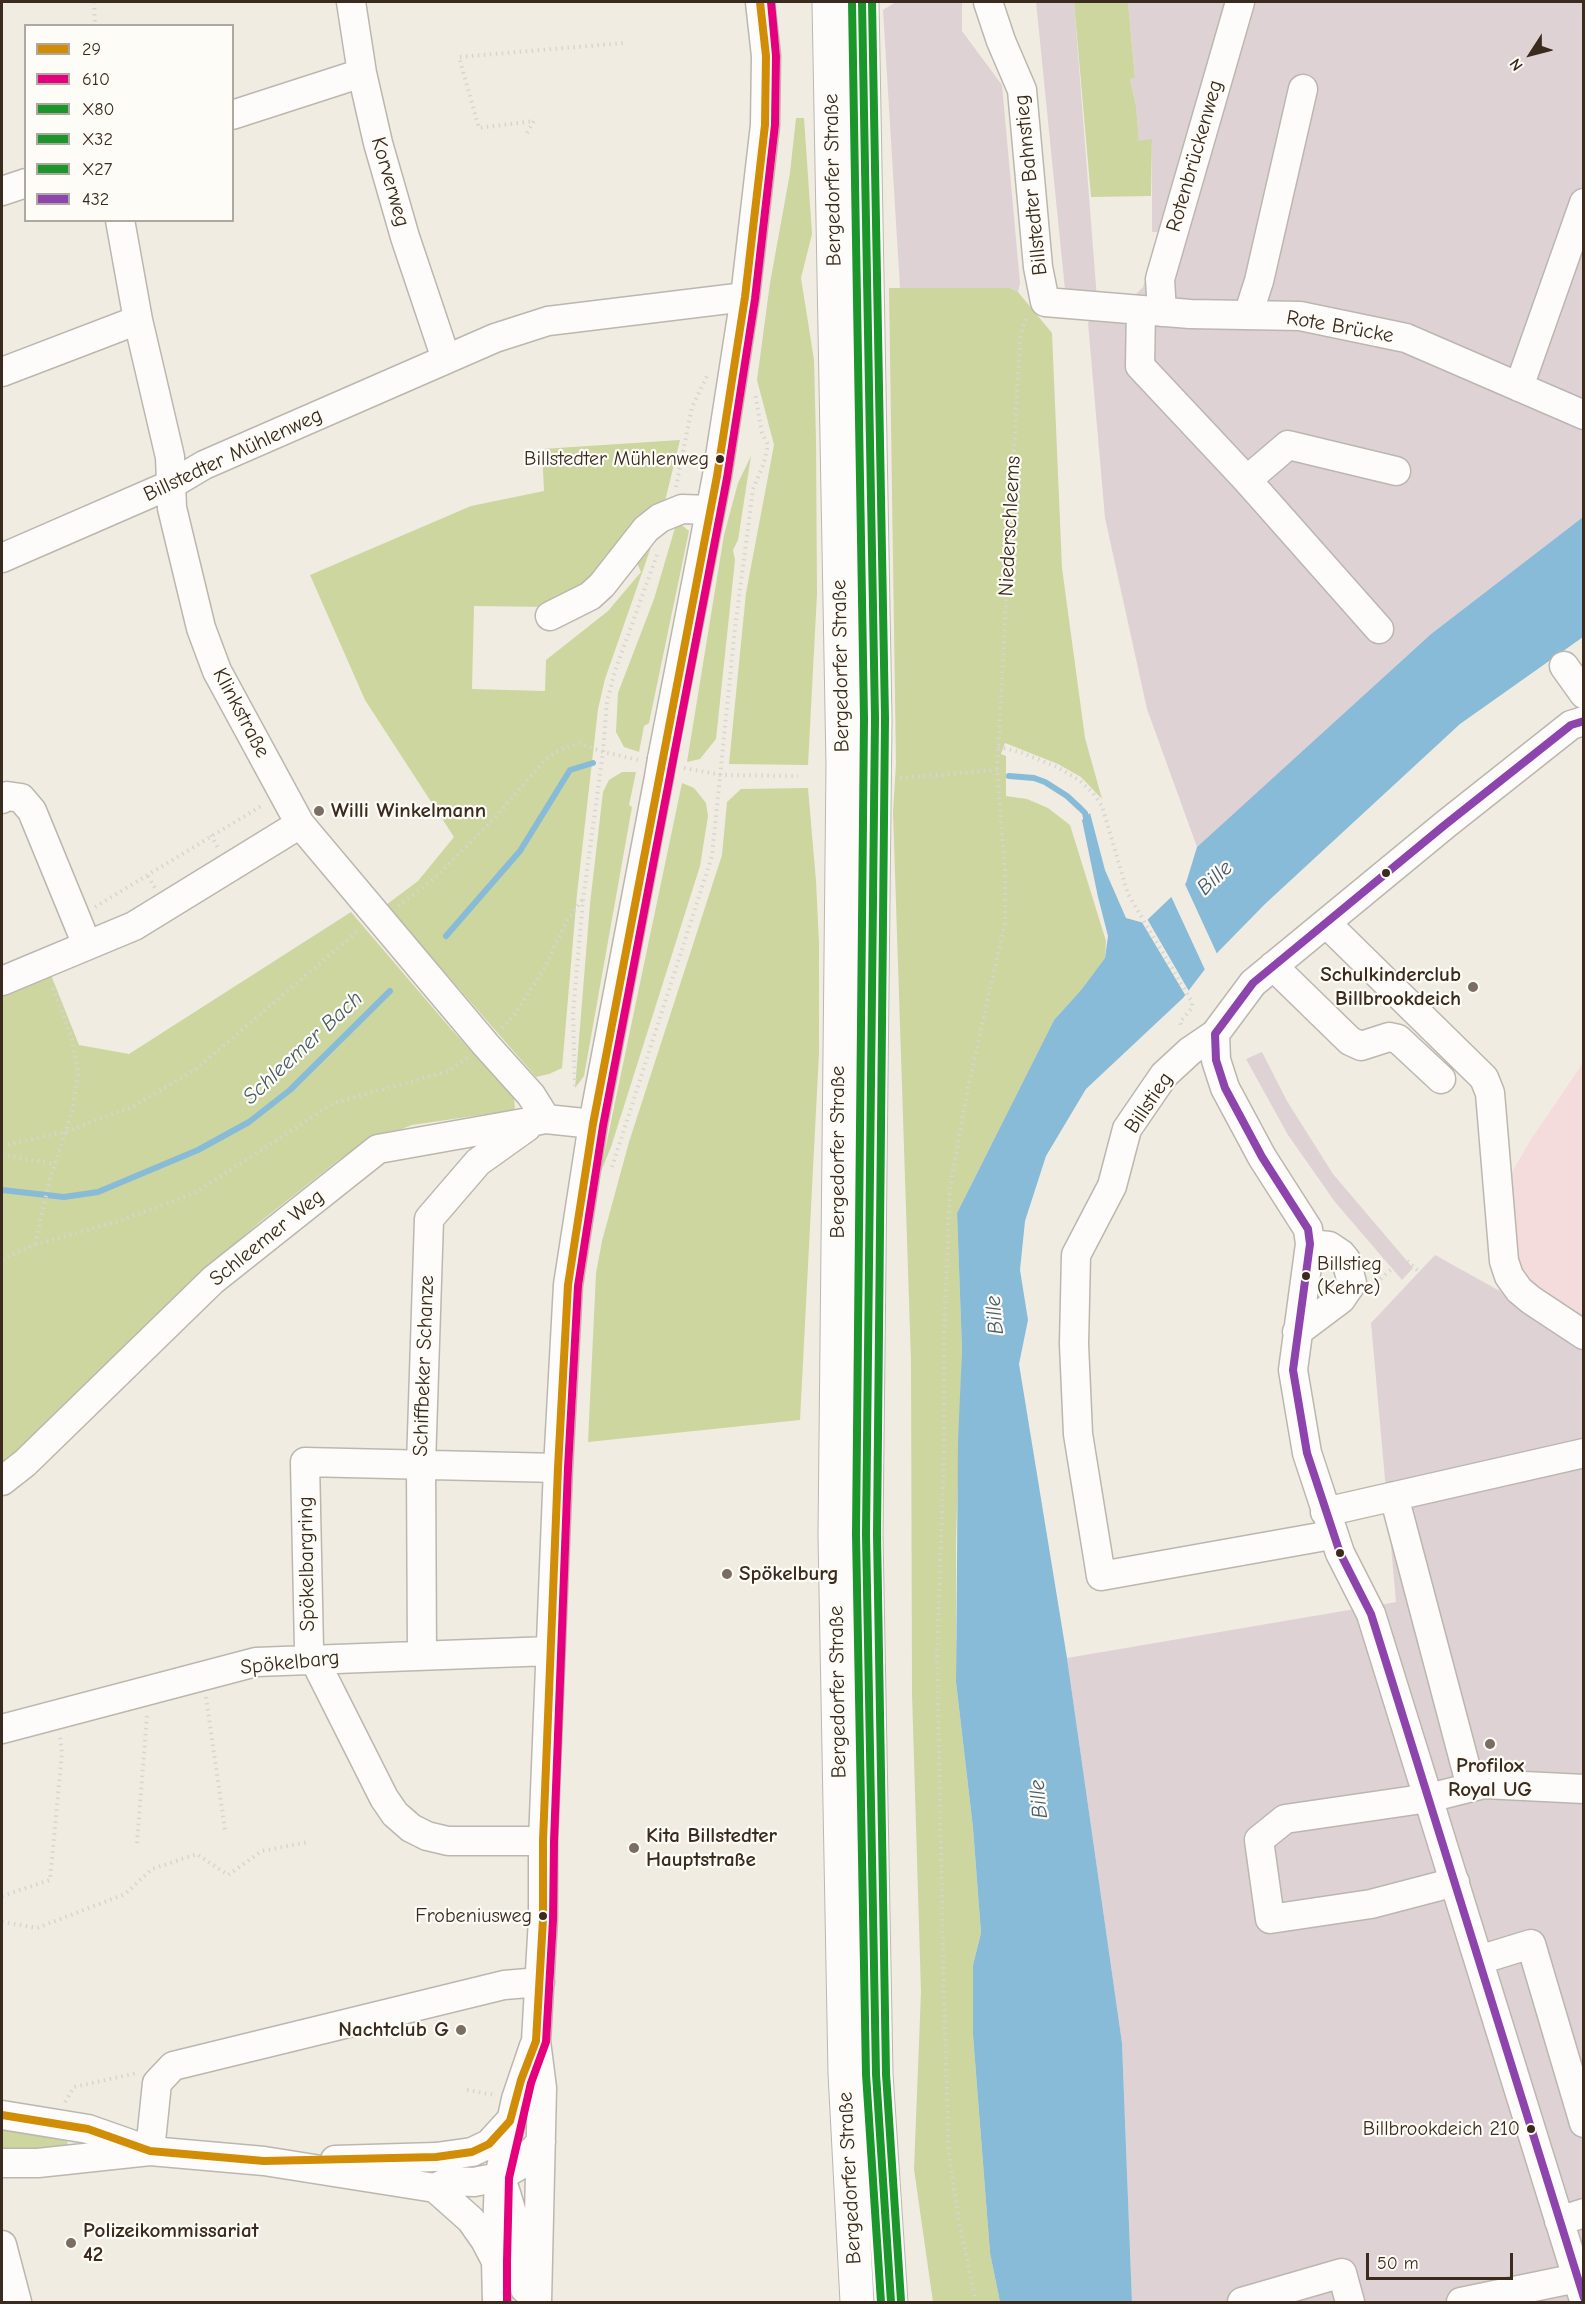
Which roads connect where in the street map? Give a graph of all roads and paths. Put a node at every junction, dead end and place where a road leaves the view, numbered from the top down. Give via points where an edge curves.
1 (94, 2) edge
2 (351, 2) edge
3 (760, 2) edge
4 (829, 2) edge
5 (862, 2) edge
6 (988, 2) edge
7 (1240, 2) edge
8 (95, 24) edge
9 (624, 43) dead end
10 (362, 73) junction
11 (1304, 89) dead end
12 (234, 114) edge
13 (528, 133) dead end
14 (24, 184) edge
15 (2, 191) edge
16 (1584, 203) edge
17 (120, 222) edge
18 (745, 297) junction
19 (1038, 304) junction
20 (1151, 311) junction
21 (1248, 315) junction
22 (138, 320) junction
23 (446, 359) junction
24 (2, 372) edge
25 (1519, 387) junction
26 (1584, 415) edge
27 (687, 430) dead end
28 (764, 463) dead end
29 (1396, 471) dead end
30 (1247, 480) junction
31 (172, 484) junction
32 (711, 510) junction
33 (671, 512) junction
34 (2, 558) edge
35 (550, 616) dead end
36 (1379, 629) dead end
37 (1564, 666) dead end
38 (1584, 694) edge
39 (1584, 721) edge
40 (998, 747) junction
41 (603, 752) junction
42 (997, 770) junction
43 (721, 775) junction
44 (798, 776) dead end
45 (900, 778) dead end
46 (283, 793) junction
47 (2, 799) edge
48 (300, 824) junction
49 (583, 900) junction
50 (76, 918) junction
51 (380, 920) junction
52 (1326, 923) junction
53 (87, 945) junction
54 (44, 964) junction
55 (1273, 966) junction
56 (2, 981) edge
57 (1192, 1002) dead end
58 (1215, 1034) junction
59 (486, 1045) junction
60 (1441, 1079) dead end
61 (575, 1088) dead end
62 (539, 1121) junction
63 (593, 1124) junction
64 (65, 1132) junction
65 (2, 1146) edge
66 (618, 1150) dead end
67 (2, 1155) edge
68 (54, 1164) junction
69 (1310, 1244) junction
70 (34, 1245) junction
71 (2, 1259) edge
72 (1352, 1283) junction
73 (1297, 1332) junction
74 (1584, 1335) edge
75 (1584, 1394) edge
76 (1584, 1453) edge
77 (421, 1464) junction
78 (558, 1468) junction
79 (2, 1481) edge
80 (1394, 1496) junction
81 (1322, 1525) junction
82 (550, 1651) junction
83 (422, 1655) junction
84 (315, 1658) junction
85 (203, 1676) junction
86 (56, 1715) junction
87 (147, 1716) dead end
88 (2, 1729) edge
89 (1471, 1787) junction
90 (1584, 1789) edge
91 (1429, 1798) junction
92 (225, 1830) dead end
93 (543, 1841) junction
94 (308, 1842) dead end
95 (137, 1843) dead end
96 (1455, 1882) junction
97 (2, 1896) edge
98 (2, 1922) edge
99 (1479, 1960) junction
100 (540, 1982) junction
101 (536, 2041) junction
102 (173, 2066) junction
103 (62, 2106) dead end
104 (2, 2115) edge
105 (510, 2121) junction
106 (1584, 2123) edge
107 (542, 2142) junction
108 (150, 2151) junction
109 (436, 2157) junction
110 (264, 2161) junction
111 (2, 2163) edge
112 (499, 2177) junction
113 (435, 2188) junction
114 (1571, 2217) edge
115 (2, 2245) edge
116 (496, 2261) junction
117 (1580, 2289) edge
118 (18, 2302) edge
119 (497, 2302) edge
120 (526, 2302) edge
121 (537, 2302) edge
122 (857, 2302) edge
123 (891, 2302) edge
124 (976, 2302) edge
125 (1242, 2302) edge
126 (1350, 2302) edge
127 (1461, 2302) edge

1 - 8 path
2 - 10 street, Korverweg
3 - 18 street via 766,56 764,133
4 - 122 highway, Bergedorfer Straße via 843,765 835,1536 845,2073
5 - 123 highway, Bergedorfer Straße via 875,718 866,1534 876,2074
6 - 19 street, Billstedter Bahnstieg via 1022,90
7 - 20 street, Rotenbrückenweg
9 - 13 path via 459,57 479,128 534,121
10 - 12 street
10 - 23 street, Korverweg via 381,153
11 - 21 street
14 - 15 street
16 - 25 street
17 - 22 street, Klinkstraße
18 - 23 street, Billstedter Mühlenweg via 548,321
18 - 32 street
19 - 20 street, Rote Brücke
19 - 40 path, Niederschleems via 1020,338
20 - 21 street, Rote Brücke
20 - 30 street, Rotenbrückenweg via 1140,366
21 - 25 street, Rote Brücke via 1300,316 1406,339
22 - 24 street
22 - 31 street, Klinkstraße via 170,457
23 - 31 street, Billstedter Mühlenweg via 204,465
25 - 26 street, Rote Brücke
27 - 33 path
28 - 43 path via 753,489
29 - 30 street via 1288,445
30 - 36 street, Rotenbrückenweg
31 - 34 street, Billstedter Mühlenweg
31 - 46 street, Klinkstraße via 172,508 201,628 217,671
32 - 33 street
32 - 63 street
33 - 35 street via 646,529 590,596
33 - 41 path via 615,671 607,701
37 - 38 street
39 - 52 street, Billstieg via 1562,732
40 - 42 path, Niederschleems
40 - 57 path via 1058,767 1093,793 1102,806 1132,901
41 - 49 path
41 - 51 path via 579,743 545,760 436,877
42 - 45 path
42 - 124 path, Niederschleems via 1005,923 967,1092 950,1190 937,1654 949,2156
43 - 44 path
43 - 66 path via 712,856
46 - 48 street, Klinkstraße
46 - 50 path
47 - 50 street via 21,798 32,811
48 - 51 street, Klinkstraße
48 - 53 street via 134,926
49 - 59 path via 566,922 545,967 515,1014
49 - 61 path via 573,1014
50 - 53 street
51 - 59 street, Klinkstraße
51 - 64 path via 364,926 195,1070 132,1107
52 - 55 street, Billstieg
52 - 74 street via 1484,1078 1490,1093 1504,1261 1509,1276 1531,1300
53 - 54 street
54 - 56 street
54 - 64 path via 72,1039 78,1073 74,1109
55 - 58 street, Billstieg via 1253,983
55 - 60 street via 1350,1041 1360,1046 1389,1037 1398,1039
58 - 69 street via 1216,1060 1225,1088 1262,1157 1308,1229
58 - 81 street, Billstieg via 1164,1075 1127,1129 1112,1186 1076,1256 1078,1434 1101,1576
59 - 62 street, Klinkstraße via 531,1095
59 - 70 path via 449,1071 334,1103 195,1193 119,1221
62 - 63 street, Schleemer Weg
62 - 77 street, Schiffbeker Schanze via 478,1162 429,1219
62 - 79 street, Schleemer Weg via 378,1149 213,1280
63 - 78 street via 568,1285
64 - 65 path
64 - 68 path
67 - 68 path
68 - 70 path
69 - 72 street via 1329,1246 1341,1254
69 - 73 street
70 - 71 path
72 - 73 street via 1341,1299
72 - 75 path via 1364,1293 1404,1258 1477,1323
73 - 81 street via 1293,1370
76 - 80 street
77 - 78 street, Spökelbargring
77 - 83 street, Schiffbeker Schanze
77 - 84 street, Spökelbargring via 305,1462 309,1648
78 - 82 street
80 - 81 street
80 - 89 street
81 - 91 street via 1371,1614
82 - 83 street, Spökelbarg
82 - 93 street
83 - 84 street, Spökelbarg
84 - 85 street, Spökelbarg via 256,1662
84 - 93 street, Spökelbargring via 384,1798 411,1828 448,1841
85 - 86 street, Spökelbarg
85 - 92 path
86 - 88 street, Spökelbarg
86 - 97 path via 62,1753 50,1880
87 - 95 path
89 - 90 street via 1484,1784
89 - 91 street
91 - 96 street
91 - 96 street via 1285,1819 1259,1840 1270,1919 1371,1904
93 - 100 street
94 - 98 path via 262,1851 228,1875 197,1854 152,1869 125,1894 37,1928
96 - 99 street
99 - 106 street via 1532,1944
99 - 114 street
100 - 101 street
100 - 102 street via 504,1985
101 - 105 street
101 - 107 street via 542,2088
102 - 103 path via 74,2087
102 - 108 street via 157,2083
104 - 108 street via 88,2129
105 - 109 street via 489,2144 472,2152
105 - 112 street
107 - 112 street via 520,2165
107 - 121 street
108 - 110 street
108 - 111 street
109 - 110 street
109 - 112 street
110 - 113 street
112 - 113 street via 474,2182 448,2181
112 - 116 street
112 - 120 street via 513,2210
113 - 116 street via 471,2220
114 - 117 street
115 - 118 street
116 - 119 street
117 - 127 street
125 - 126 street via 1342,2273

